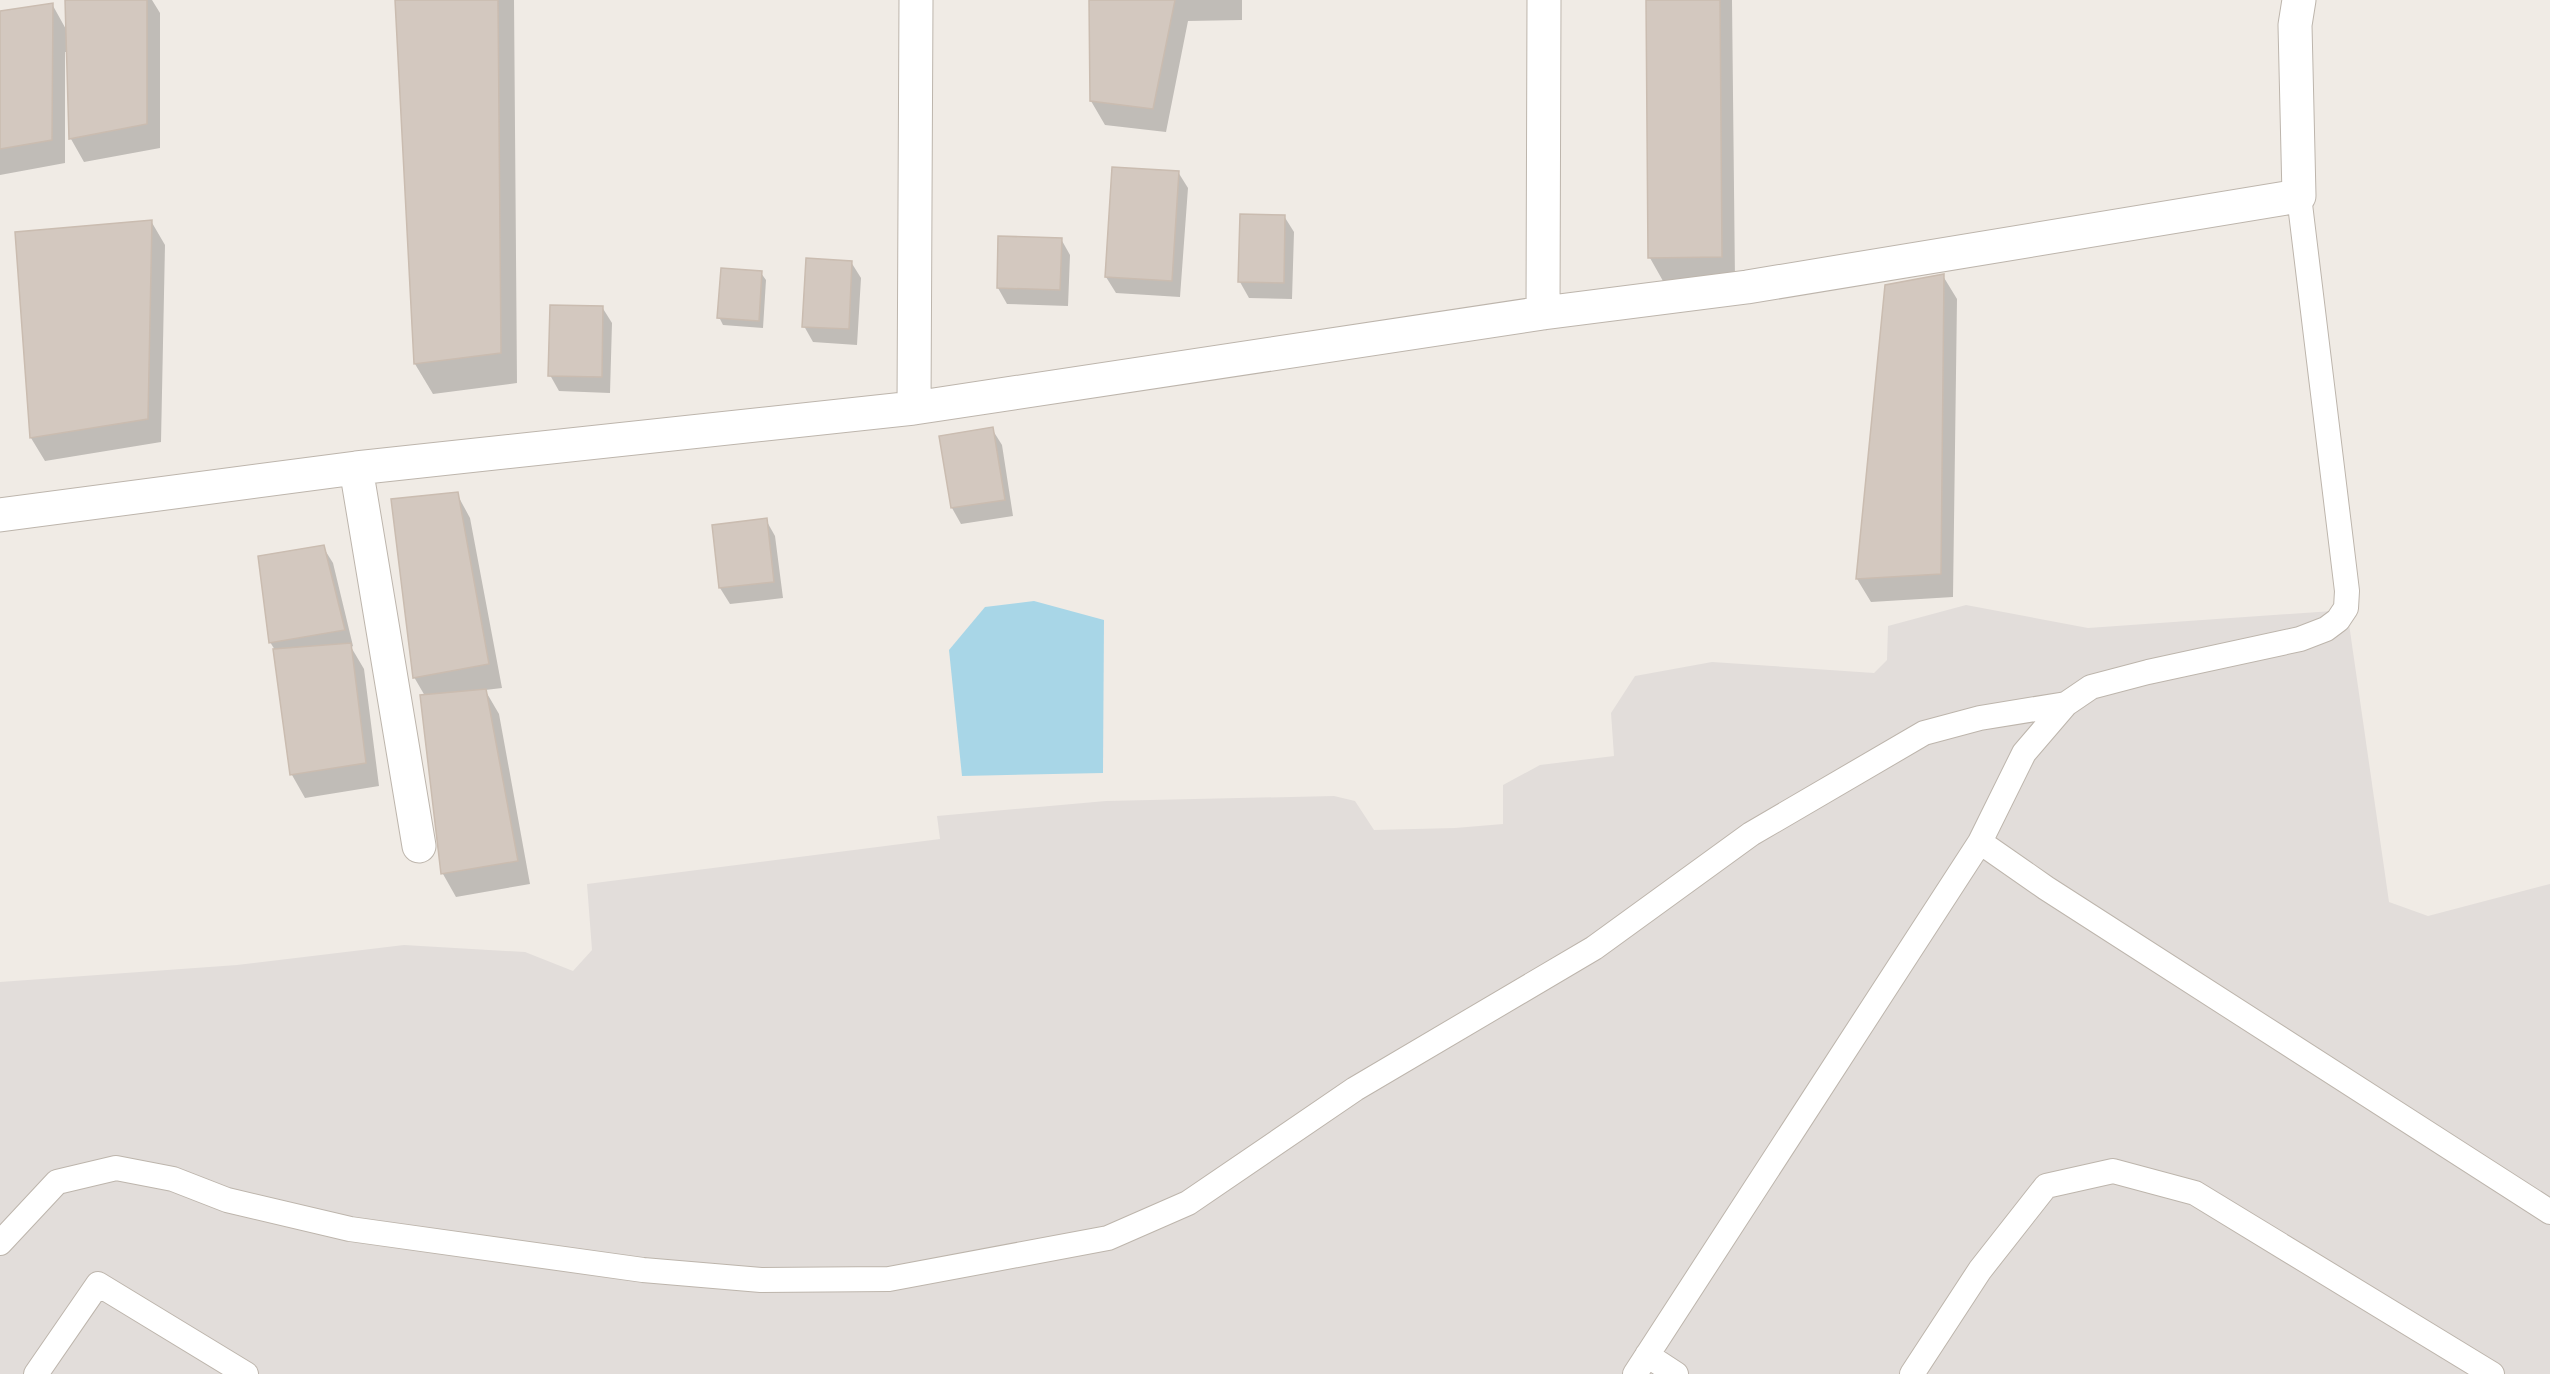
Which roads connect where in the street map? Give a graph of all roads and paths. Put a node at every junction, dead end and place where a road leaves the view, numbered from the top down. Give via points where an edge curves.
1 (916, 0) edge
2 (1544, 0) edge
3 (2299, 0) edge
4 (2299, 196) junction
5 (1543, 313) junction
6 (914, 408) junction
7 (356, 468) junction
8 (0, 515) edge
9 (2066, 704) junction
10 (1980, 842) junction
11 (419, 846) dead end
12 (2550, 1212) edge
13 (0, 1243) edge
14 (1641, 1365) edge
15 (36, 1374) edge
16 (246, 1374) edge
17 (1676, 1374) edge
18 (1912, 1374) edge
19 (2492, 1374) edge

1 - 6 street
2 - 5 street
3 - 4 street via 2295,25
4 - 5 street via 1747,287
4 - 9 lane via 2347,600 2338,620 2326,630 2300,639 2091,687
5 - 6 street
6 - 7 street
7 - 8 street
7 - 11 street
9 - 10 lane via 2024,753
9 - 13 lane via 1980,718 1924,733 1751,834 1593,948 1355,1089 1188,1203 1108,1238 889,1279 761,1280 643,1270 350,1229 227,1200 173,1179 116,1168 57,1182
10 - 12 lane
10 - 14 lane
14 - 17 lane
15 - 16 lane via 99,1284
18 - 19 lane via 1980,1270 2046,1186 2113,1171 2194,1194

